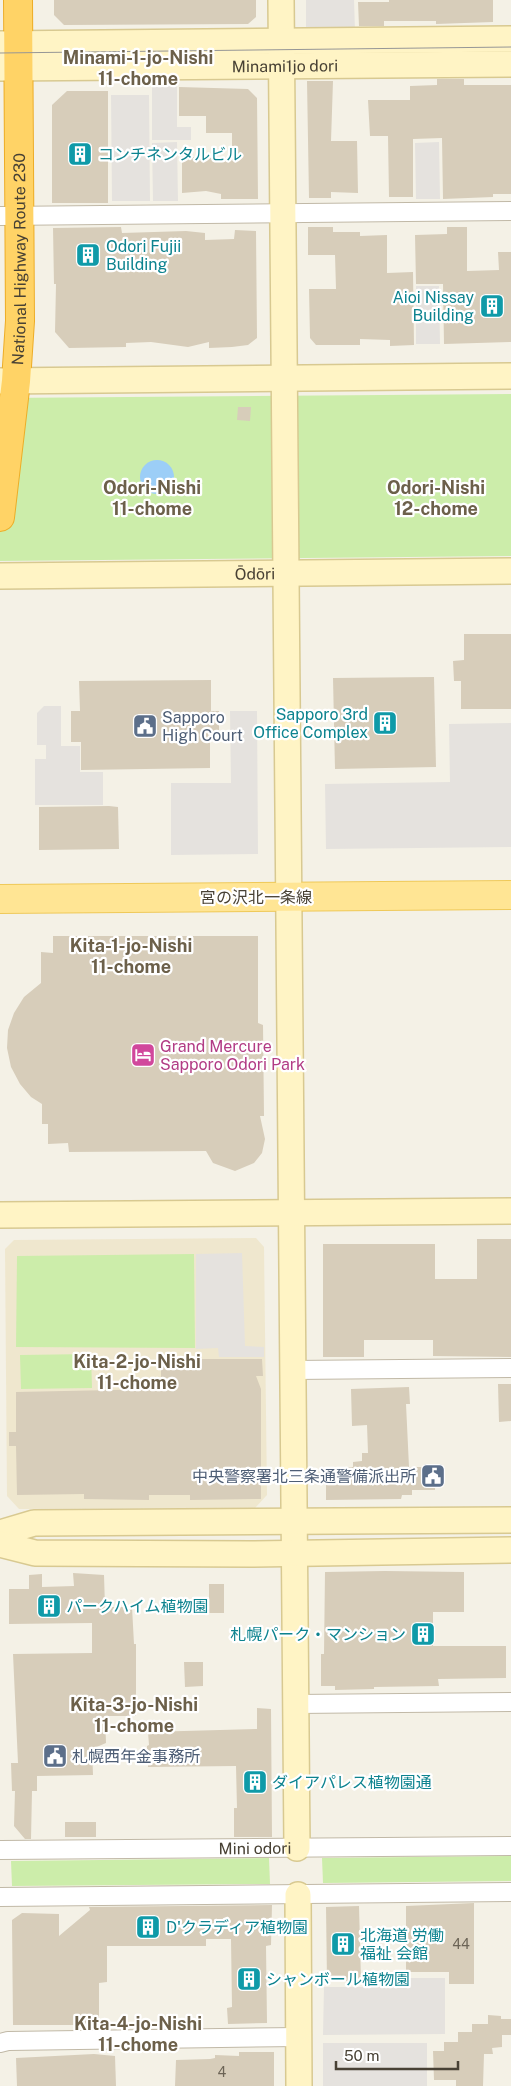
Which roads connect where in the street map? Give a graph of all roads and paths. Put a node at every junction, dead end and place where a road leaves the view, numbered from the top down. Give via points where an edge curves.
1 (18, 0) edge
2 (281, 0) edge
3 (511, 40) edge
4 (282, 53) junction
5 (9, 56) edge
6 (511, 64) edge
7 (511, 211) edge
8 (283, 213) junction
9 (10, 216) edge
10 (511, 376) edge
11 (284, 378) junction
12 (8, 381) edge
13 (0, 517) edge
14 (511, 571) edge
15 (286, 573) junction
16 (0, 576) edge
17 (511, 894) edge
18 (289, 897) junction
19 (0, 899) edge
20 (511, 1211) edge
21 (291, 1213) junction
22 (0, 1215) edge
23 (511, 1368) edge
24 (293, 1370) junction
25 (511, 1520) edge
26 (294, 1523) junction
27 (0, 1533) edge
28 (0, 1544) edge
29 (511, 1550) edge
30 (294, 1553) junction
31 (511, 1702) edge
32 (296, 1704) junction
33 (511, 1846) edge
34 (298, 1848) junction
35 (0, 1850) edge
36 (511, 1892) edge
37 (298, 1895) junction
38 (0, 1897) edge
39 (298, 2037) junction
40 (0, 2043) edge
41 (299, 2086) edge

1 - 5 highway, National Highway Route 230
2 - 4 street
3 - 4 street, Minami1jo dori
4 - 5 street, Minami1jo dori
4 - 6 street, Minami1jo dori
4 - 8 street
5 - 9 highway, National Highway Route 230
7 - 8 street
8 - 9 street
8 - 11 street
9 - 12 highway, National Highway Route 230 via 20,321
10 - 11 street
11 - 12 street
11 - 15 street
12 - 13 highway, National Highway Route 230
14 - 15 street, Ōdōri
15 - 16 street, Ōdōri
15 - 18 street
17 - 18 main road, 宮の沢北一条線
18 - 19 main road, 宮の沢北一条線
18 - 21 street
20 - 21 street
21 - 22 street
21 - 24 street
23 - 24 street
24 - 26 street
25 - 26 street
26 - 27 street via 34,1523
26 - 30 street
28 - 30 street via 35,1553
29 - 30 street
30 - 32 street
31 - 32 street
32 - 34 street
33 - 34 street, Mini odori
34 - 35 street, Mini odori
36 - 37 street
37 - 38 street
37 - 39 street
39 - 40 street
39 - 41 street

